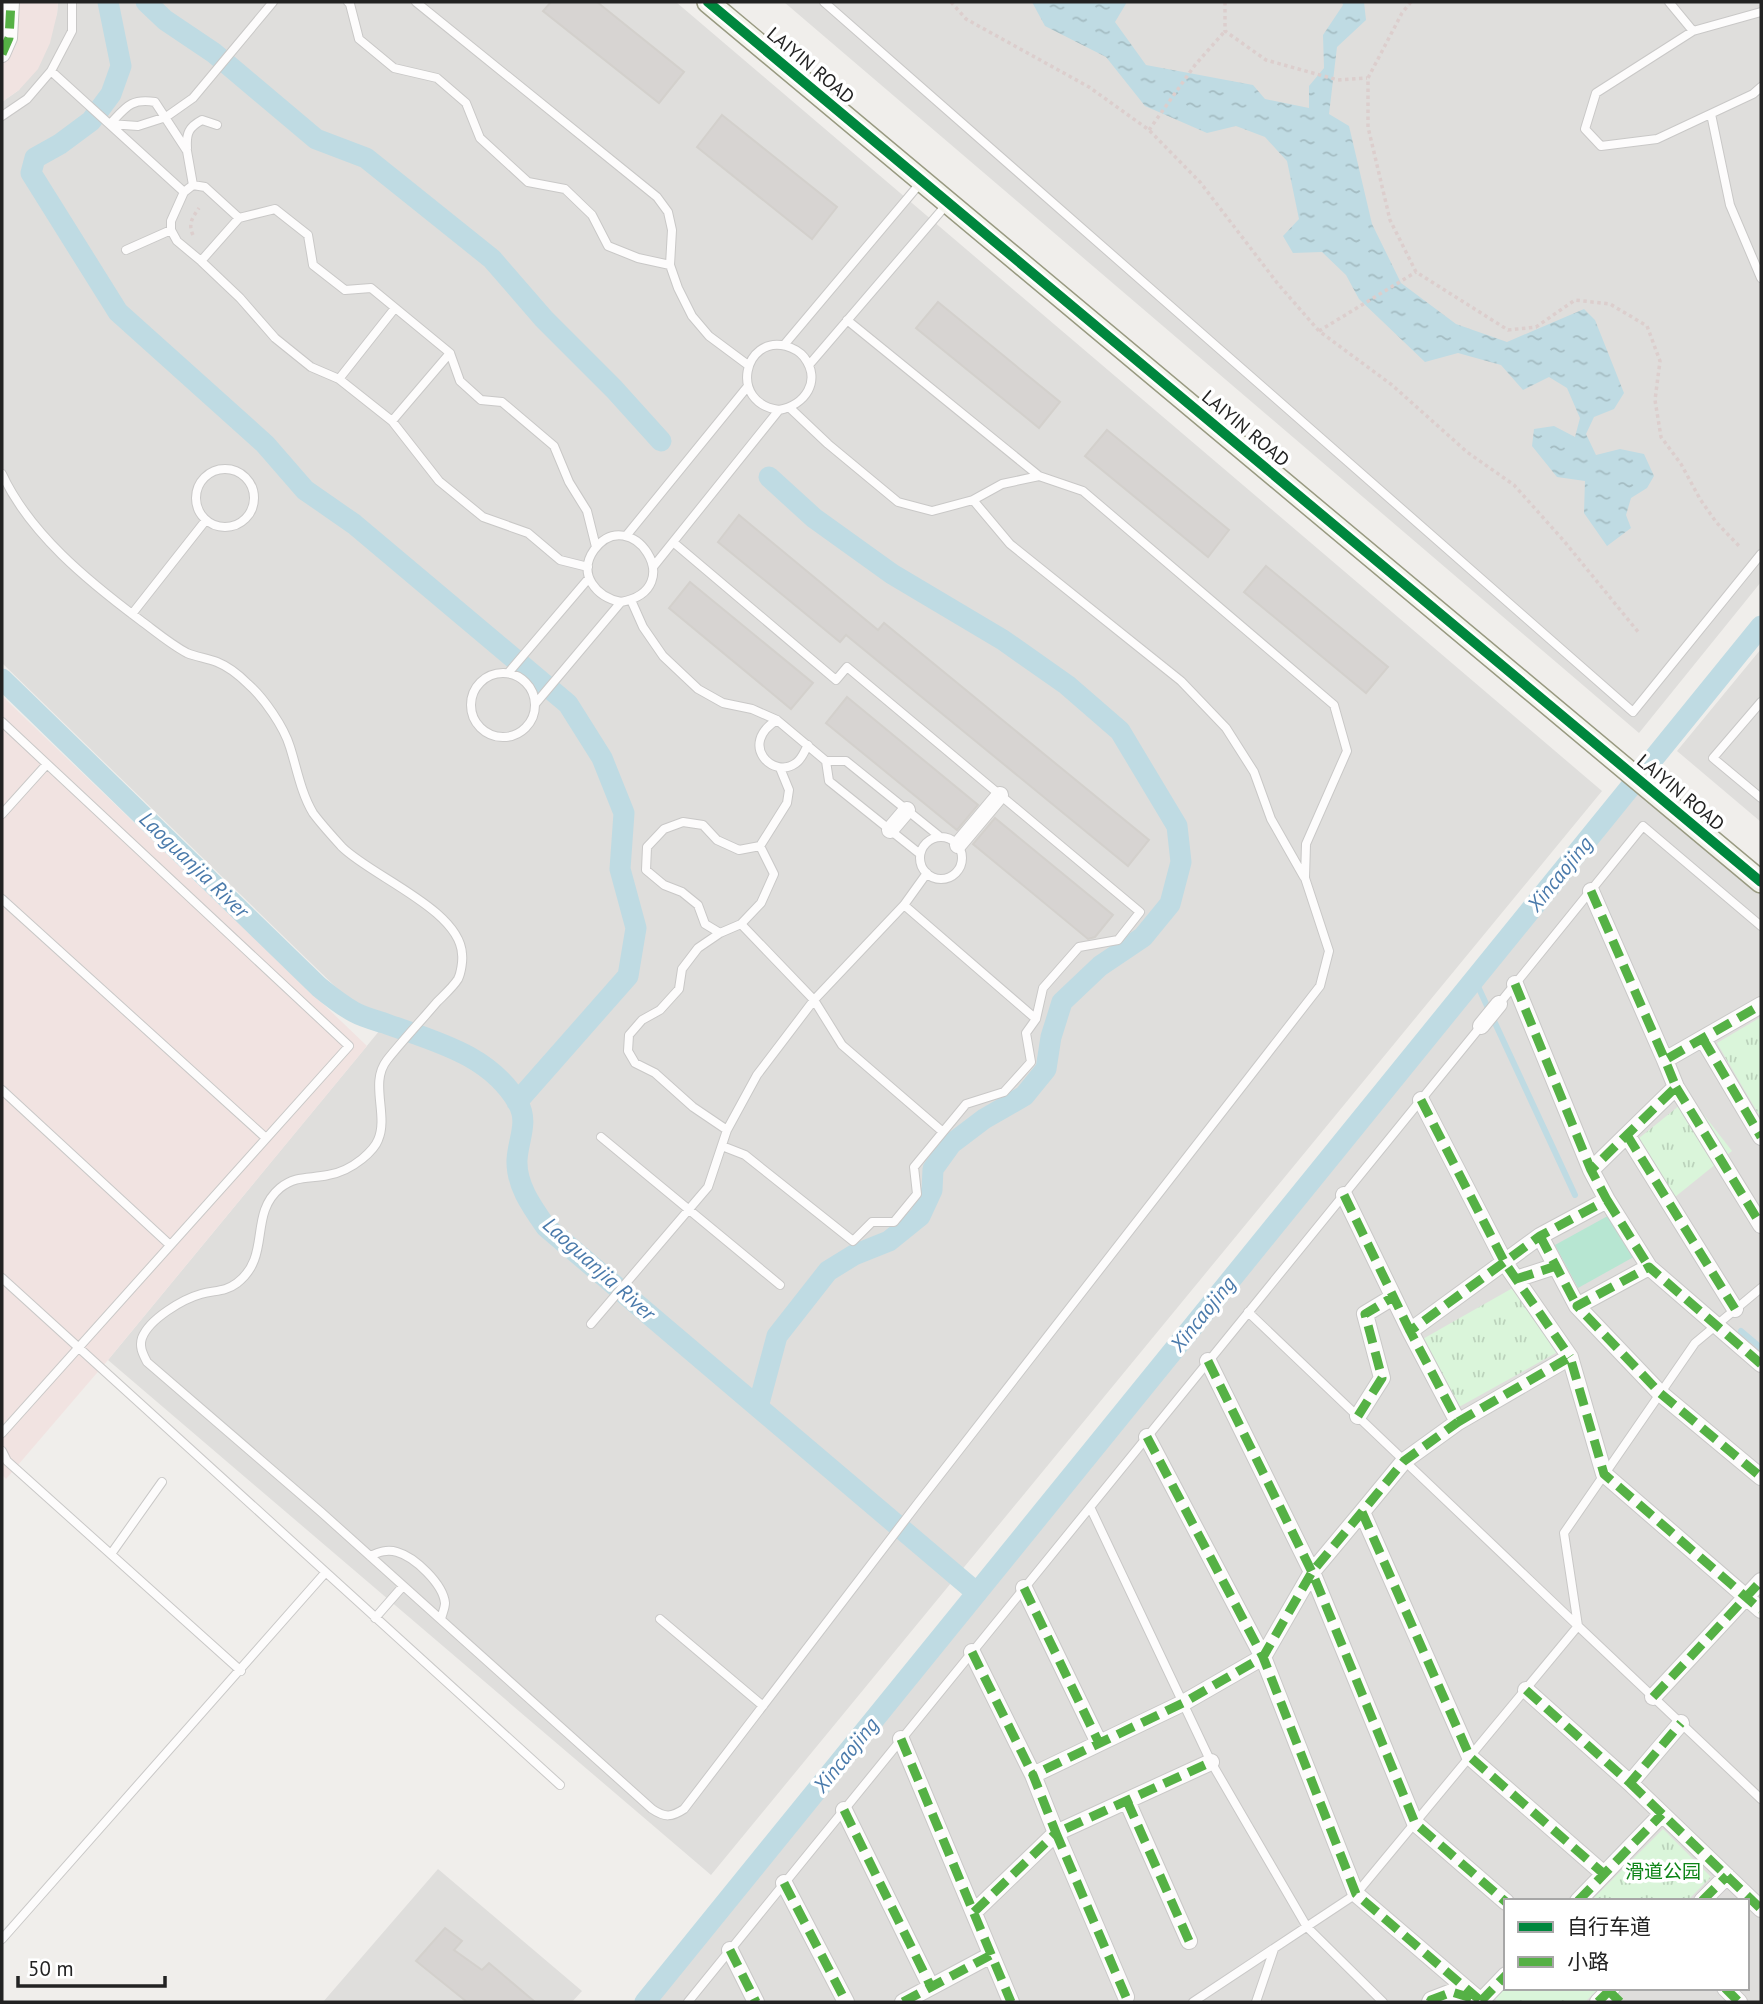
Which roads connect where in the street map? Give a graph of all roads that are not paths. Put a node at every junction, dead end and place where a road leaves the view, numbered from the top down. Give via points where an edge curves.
1 (11, 2) edge
2 (72, 2) edge
3 (273, 2) edge
4 (348, 2) edge
5 (416, 2) edge
6 (708, 2) edge
7 (824, 2) edge
8 (1669, 2) edge
9 (1761, 12) edge
10 (1693, 32) junction
11 (2, 54) edge
12 (51, 71) junction
13 (1761, 87) edge
14 (1711, 114) junction
15 (2, 116) edge
16 (166, 117) junction
17 (110, 124) junction
18 (217, 125) dead end
19 (187, 151) junction
20 (923, 181) junction
21 (193, 185) junction
22 (184, 192) junction
23 (948, 202) junction
24 (239, 218) junction
25 (171, 230) junction
26 (126, 250) dead end
27 (201, 261) junction
28 (670, 265) junction
29 (1761, 278) edge
30 (395, 308) junction
31 (847, 320) junction
32 (784, 345) junction
33 (450, 353) junction
34 (748, 365) junction
35 (809, 365) junction
36 (339, 379) junction
37 (748, 386) junction
38 (790, 408) junction
39 (779, 410) junction
40 (392, 421) junction
41 (2, 474) edge
42 (1039, 476) junction
43 (973, 500) junction
44 (206, 520) junction
45 (626, 536) junction
46 (673, 542) junction
47 (596, 547) junction
48 (1761, 554) edge
49 (588, 567) junction
50 (653, 567) junction
51 (589, 578) junction
52 (631, 600) junction
53 (621, 601) junction
54 (132, 614) junction
55 (509, 672) junction
56 (1761, 702) edge
57 (536, 703) junction
58 (777, 720) junction
59 (2, 722) edge
60 (808, 745) junction
61 (826, 761) junction
62 (47, 764) junction
63 (780, 768) junction
64 (1000, 795) junction
65 (1761, 798) edge
66 (907, 810) junction
67 (2, 814) edge
68 (890, 830) junction
69 (939, 836) junction
70 (958, 845) junction
71 (760, 846) junction
72 (920, 854) junction
73 (927, 873) junction
74 (1305, 878) junction
75 (1761, 882) edge
76 (1591, 891) junction
77 (2, 899) edge
78 (904, 905) junction
79 (741, 924) junction
80 (1761, 926) edge
81 (720, 933) junction
82 (1515, 984) junction
83 (814, 1000) junction
84 (1761, 1005) edge
85 (1036, 1019) junction
86 (1703, 1038) junction
87 (1665, 1060) junction
88 (1676, 1087) junction
89 (2, 1090) edge
90 (1421, 1100) junction
91 (727, 1130) junction
92 (943, 1132) junction
93 (1627, 1135) junction
94 (601, 1137) dead end
95 (1761, 1137) edge
96 (266, 1138) junction
97 (722, 1146) junction
98 (1591, 1170) junction
99 (1344, 1195) junction
100 (1607, 1200) junction
101 (689, 1210) junction
102 (1761, 1225) edge
103 (1540, 1236) junction
104 (170, 1245) junction
105 (1505, 1264) junction
106 (1556, 1266) junction
107 (1648, 1267) junction
108 (2, 1278) edge
109 (1516, 1279) junction
110 (780, 1285) dead end
111 (1761, 1288) edge
112 (1393, 1297) junction
113 (1577, 1306) junction
114 (1735, 1309) junction
115 (1248, 1312) junction
116 (591, 1324) dead end
117 (1716, 1326) junction
118 (1410, 1331) junction
119 (79, 1347) junction
120 (1570, 1357) junction
121 (1208, 1362) junction
122 (1761, 1364) edge
123 (1660, 1393) junction
124 (1358, 1416) junction
125 (1458, 1422) junction
126 (2, 1433) edge
127 (1147, 1437) junction
128 (2, 1451) edge
129 (1404, 1461) junction
130 (1604, 1474) junction
131 (1761, 1477) edge
132 (162, 1482) dead end
133 (1090, 1507) junction
134 (1362, 1512) junction
135 (111, 1554) junction
136 (370, 1556) junction
137 (1312, 1572) junction
138 (325, 1573) junction
139 (1761, 1581) edge
140 (403, 1586) junction
141 (1024, 1588) junction
142 (1746, 1597) junction
143 (1761, 1610) edge
144 (375, 1618) junction
145 (441, 1619) junction
146 (660, 1619) dead end
147 (1578, 1626) junction
148 (972, 1652) junction
149 (1263, 1657) junction
150 (241, 1671) junction
151 (1526, 1690) junction
152 (1653, 1697) junction
153 (1183, 1703) junction
154 (763, 1706) junction
155 (1681, 1723) junction
156 (901, 1739) junction
157 (1099, 1743) junction
158 (1470, 1757) junction
159 (1211, 1762) junction
160 (1033, 1774) junction
161 (1630, 1783) junction
162 (560, 1785) dead end
163 (1761, 1799) edge
164 (1127, 1801) junction
165 (844, 1810) junction
166 (1662, 1814) junction
167 (1415, 1823) junction
168 (1056, 1833) junction
169 (1604, 1874) junction
170 (1727, 1876) junction
171 (784, 1883) junction
172 (1356, 1894) junction
173 (1580, 1899) edge
174 (1704, 1899) edge
175 (1504, 1900) edge
176 (1761, 1909) edge
177 (974, 1912) junction
178 (1307, 1927) junction
179 (2, 1939) edge
180 (1189, 1941) dead end
181 (1275, 1948) junction
182 (730, 1950) junction
183 (991, 1955) junction
184 (1504, 1977) edge
185 (931, 1987) junction
186 (1126, 1997) dead end
187 (688, 2002) edge
188 (757, 2002) edge
189 (846, 2002) edge
190 (903, 2002) edge
191 (1011, 2002) edge
192 (1194, 2002) edge
193 (1256, 2002) edge
194 (1383, 2002) edge
195 (1430, 2002) edge
196 (1482, 2002) edge

1 - 11 street via 9,38
2 - 12 lane via 72,31
3 - 16 lane via 193,98
4 - 28 lane via 359,39 394,68 438,78 466,103 480,138 528,182 565,189 592,215 608,246
5 - 28 lane via 657,197 668,212 672,230
6 - 20 street, LAIYIN ROAD
7 - 48 lane via 1633,712
8 - 10 lane
9 - 10 lane
10 - 14 lane via 1596,93 1585,129 1601,146 1613,145 1657,139
12 - 15 lane via 27,99
12 - 17 lane
13 - 14 lane
14 - 29 lane via 1730,205
16 - 17 lane via 138,126
16 - 17 lane via 155,102 140,100 128,105
16 - 19 lane
17 - 22 lane
18 - 19 lane via 202,120 191,126
19 - 21 lane
20 - 23 street, LAIYIN ROAD
20 - 32 lane
21 - 22 lane
21 - 24 lane via 205,187
22 - 25 lane
23 - 31 lane
23 - 75 street, LAIYIN ROAD
24 - 27 lane
24 - 30 lane via 275,209 308,235 313,265 345,290 371,288
25 - 26 lane
25 - 27 lane
27 - 36 lane via 275,338 310,367
28 - 34 lane via 692,316 709,336
30 - 33 lane
30 - 36 lane
31 - 35 lane
31 - 42 lane
32 - 34 lane via 763,349
32 - 35 lane
33 - 40 lane
33 - 47 lane via 460,381 481,400 502,402 554,446 587,511
34 - 37 lane
35 - 38 lane via 810,386
36 - 40 lane
37 - 39 lane via 760,403
37 - 45 lane
38 - 39 lane
38 - 43 lane via 898,502 932,511
39 - 46 lane
40 - 49 lane via 439,481 483,517 527,533 560,560
41 - 54 lane via 41,532 93,584
42 - 43 lane via 1002,484
42 - 74 lane via 1083,491 1334,705 1347,751 1306,844
43 - 74 lane via 1010,544 1181,681 1226,728 1254,772 1270,819
44 - 44 lane via 233,526 249,515 254,497 240,472 212,471 204,477 196,504
44 - 54 lane
45 - 47 lane via 604,540
45 - 50 lane via 645,547
46 - 50 lane
46 - 64 lane via 836,680 847,667
47 - 49 lane
49 - 51 lane
50 - 52 lane via 648,587
51 - 53 lane via 601,595
51 - 55 lane
52 - 53 lane
52 - 58 lane via 663,656 698,689 723,703
53 - 57 lane
54 - 136 lane via 187,653 220,663 248,684 289,743 313,813 344,849 452,927 463,952 459,977 384,1064 380,1073 382,1129 369,1153 342,1171 300,1177 275,1192 265,1207 257,1252 247,1274 223,1291 179,1302 142,1336 147,1362
55 - 57 lane via 528,683
55 - 57 lane via 488,676 473,692 472,714 477,723 494,736 514,736 531,723
56 - 65 lane via 1713,758
58 - 60 lane
58 - 63 lane via 765,728 760,752 768,763
59 - 62 lane
60 - 61 lane
60 - 63 lane via 793,765
61 - 66 lane via 846,761
61 - 68 lane via 829,781
62 - 67 lane
62 - 96 lane via 349,1045
63 - 71 lane via 789,790 788,803
64 - 70 street
64 - 85 lane via 1140,912 1118,940 1079,947 1043,988
66 - 68 street
66 - 69 lane
68 - 72 lane
69 - 70 lane
69 - 72 lane via 927,842
70 - 73 lane via 962,858 958,871 939,879
71 - 79 lane via 774,874 761,903
71 - 81 lane via 739,850 717,840 703,825 683,822 664,829 647,847 646,870 698,905 705,924
72 - 73 lane
73 - 78 lane
74 - 154 lane via 1329,951 1320,986
76 - 80 lane via 1643,826
76 - 82 lane
76 - 87 street
77 - 96 lane
78 - 83 lane
78 - 85 lane
79 - 81 lane
79 - 83 lane
81 - 91 lane via 698,948 682,969 679,989 629,1035 628,1051 635,1063 655,1073
82 - 90 lane
82 - 98 street
83 - 91 lane via 757,1075
83 - 92 lane via 842,1045
84 - 86 street
85 - 92 lane via 1026,1033 1031,1062 1004,1092 966,1104
86 - 87 street
86 - 95 street
87 - 88 street
88 - 93 street
88 - 102 street
89 - 104 lane
90 - 99 lane
90 - 105 street
91 - 97 lane
92 - 97 lane via 914,1167 917,1194 894,1222 872,1222 853,1241 744,1154
93 - 98 street
93 - 114 street
94 - 101 lane
96 - 104 lane
97 - 101 lane via 708,1186
98 - 100 street
99 - 112 street
99 - 115 lane
100 - 103 street
100 - 107 street
101 - 110 lane
101 - 116 lane
103 - 105 street
103 - 106 street
104 - 119 lane
105 - 109 street
105 - 118 street
106 - 109 street
106 - 113 street
107 - 113 street
107 - 117 street
108 - 119 lane
109 - 120 street
111 - 114 lane
112 - 118 street
112 - 124 street via 1365,1314 1382,1378
113 - 123 street
114 - 117 lane
115 - 121 lane
115 - 124 lane
117 - 122 street
117 - 123 lane via 1695,1343
118 - 125 street
119 - 126 lane
119 - 138 lane
120 - 125 street
120 - 130 street
121 - 127 lane
121 - 137 street
123 - 130 lane
123 - 131 street
124 - 129 lane
125 - 129 street
127 - 133 lane
127 - 149 street
128 - 135 lane via 7,1461
129 - 134 street
129 - 147 lane
130 - 142 street
130 - 147 lane via 1564,1533
132 - 135 lane
133 - 141 lane
133 - 153 lane
134 - 137 street
134 - 158 street
135 - 150 lane
136 - 140 lane
136 - 145 lane via 384,1550 398,1552 419,1564 440,1588 445,1604
137 - 149 street
137 - 167 street
138 - 144 lane
138 - 150 lane
139 - 142 street
140 - 144 lane
140 - 145 lane
141 - 148 lane
141 - 157 street
142 - 143 street
142 - 152 street
144 - 162 lane
145 - 154 lane via 662,1816 684,1809
146 - 154 lane
147 - 151 lane
147 - 152 lane
148 - 156 lane
148 - 160 street
149 - 153 street
149 - 172 street
150 - 179 lane
151 - 158 lane
151 - 161 street
152 - 155 lane
153 - 157 street
153 - 159 lane
155 - 161 street
155 - 163 lane
156 - 165 lane
156 - 177 street
157 - 160 street
158 - 167 lane
158 - 169 street
159 - 164 street
159 - 178 lane
160 - 168 street
161 - 166 street
164 - 168 street
164 - 180 street
165 - 171 lane
165 - 185 street
166 - 169 street
166 - 170 street
167 - 172 lane
167 - 175 street
168 - 177 street
168 - 186 street
169 - 173 street
170 - 174 street
170 - 176 street
171 - 182 lane
171 - 189 street
172 - 178 lane
172 - 196 street
177 - 183 street
178 - 181 lane
178 - 194 lane
181 - 192 lane
181 - 193 lane
182 - 187 lane
182 - 188 street
183 - 185 street
183 - 191 street
184 - 196 street
185 - 190 street
195 - 196 street via 1452,1992

